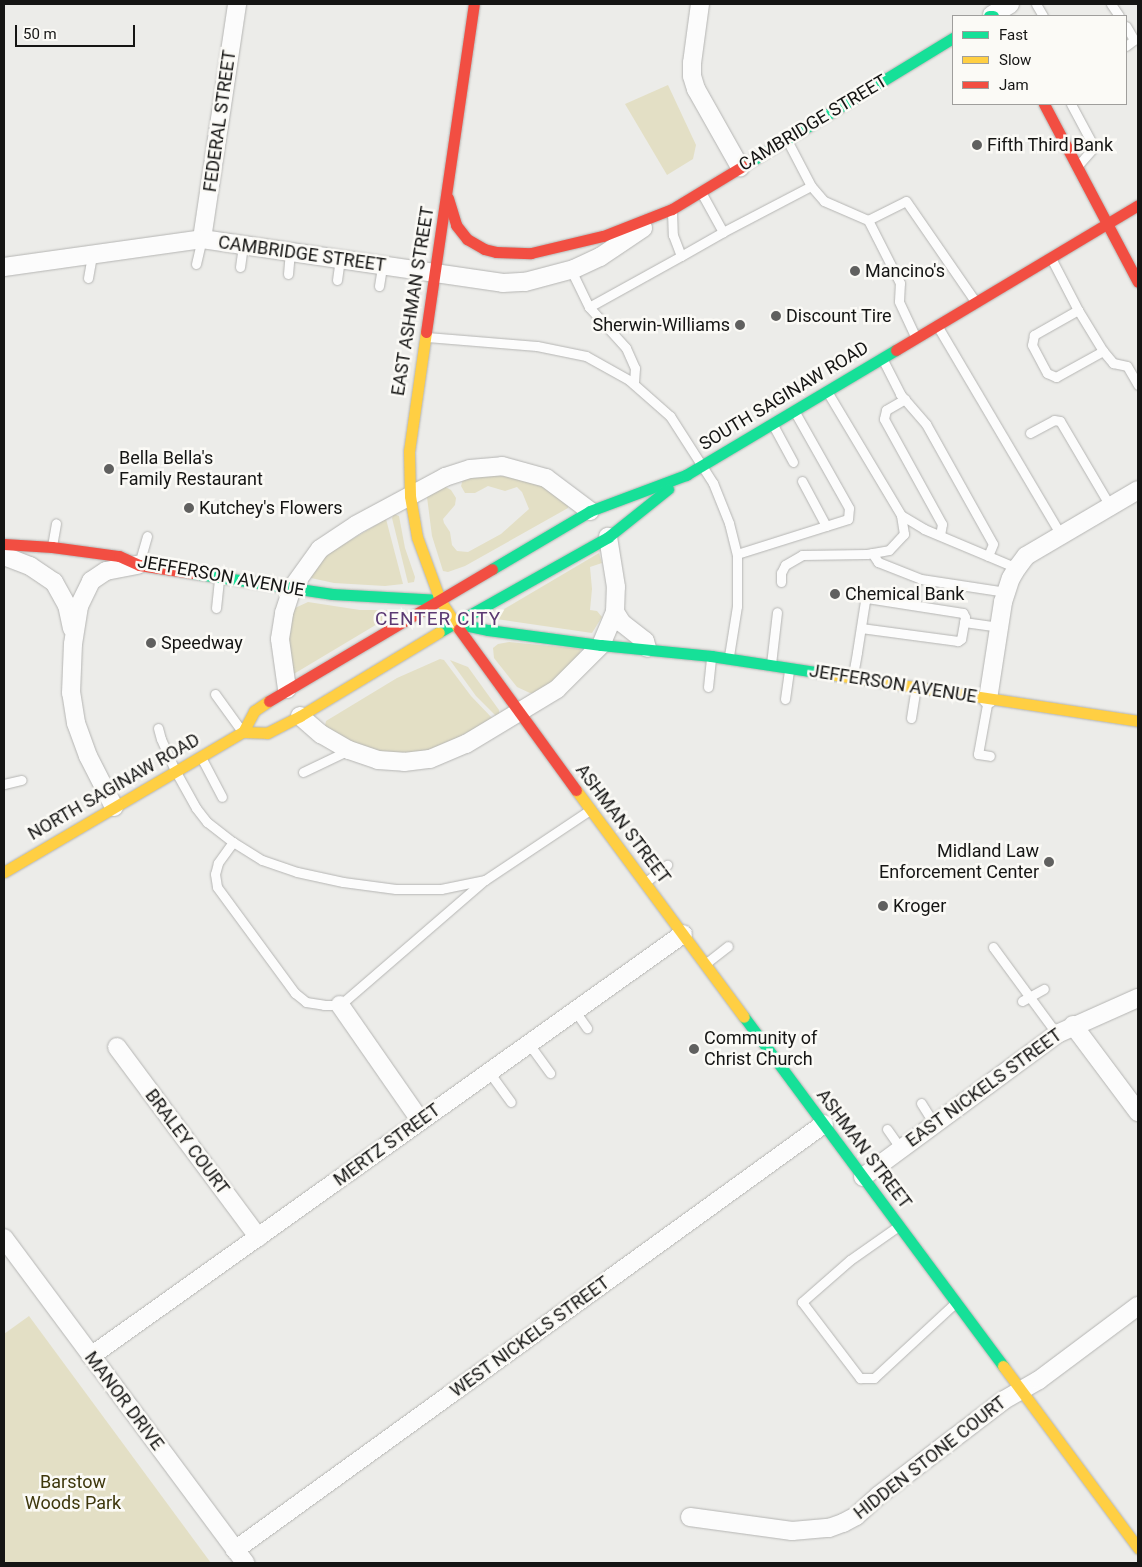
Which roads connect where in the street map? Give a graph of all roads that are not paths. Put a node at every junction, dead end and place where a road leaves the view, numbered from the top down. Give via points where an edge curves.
1 (237, 4) edge
2 (474, 4) edge
3 (700, 4) edge
4 (1010, 4) edge
5 (1036, 4) edge
6 (1112, 4) edge
7 (993, 15) edge
8 (1042, 15) edge
9 (1119, 15) edge
10 (1127, 27) edge
11 (1136, 38) edge
12 (952, 39) edge
13 (1045, 105) edge
14 (1072, 105) edge
15 (787, 138) junction
16 (1077, 166) junction
17 (740, 167) junction
18 (811, 186) junction
19 (701, 191) junction
20 (447, 193) junction
21 (1138, 205) edge
22 (672, 209) junction
23 (868, 220) junction
24 (1107, 224) junction
25 (723, 232) junction
26 (202, 239) junction
27 (243, 245) junction
28 (290, 252) junction
29 (92, 255) junction
30 (681, 256) junction
31 (1050, 258) junction
32 (340, 259) junction
33 (196, 264) dead end
34 (382, 266) junction
35 (240, 267) dead end
36 (4, 268) edge
37 (570, 270) junction
38 (434, 273) junction
39 (288, 274) dead end
40 (88, 278) dead end
41 (337, 280) dead end
42 (1138, 282) edge
43 (379, 286) dead end
44 (976, 302) junction
45 (589, 306) junction
46 (1078, 310) junction
47 (936, 325) junction
48 (425, 336) junction
49 (916, 337) junction
50 (1104, 351) junction
51 (881, 358) junction
52 (634, 384) junction
53 (1138, 385) edge
54 (826, 391) junction
55 (905, 399) junction
56 (794, 410) junction
57 (772, 423) junction
58 (1030, 433) dead end
59 (793, 462) dead end
60 (702, 465) junction
61 (686, 475) junction
62 (802, 481) dead end
63 (1138, 490) edge
64 (410, 496) junction
65 (1110, 506) junction
66 (590, 511) junction
67 (901, 514) junction
68 (56, 523) dead end
69 (826, 526) junction
70 (940, 535) junction
71 (1061, 535) junction
72 (147, 536) dead end
73 (608, 536) junction
74 (4, 544) edge
75 (52, 547) junction
76 (872, 553) junction
77 (737, 554) junction
78 (4, 556) edge
79 (988, 556) junction
80 (139, 565) junction
81 (1017, 568) junction
82 (220, 577) junction
83 (781, 582) dead end
84 (292, 588) junction
85 (1006, 592) junction
86 (440, 600) junction
87 (216, 608) dead end
88 (615, 612) junction
89 (777, 612) dead end
90 (964, 622) junction
91 (455, 623) junction
92 (999, 627) junction
93 (861, 628) junction
94 (72, 644) junction
95 (601, 645) junction
96 (647, 648) junction
97 (711, 656) junction
98 (729, 659) junction
99 (771, 665) junction
100 (790, 668) junction
101 (853, 678) junction
102 (708, 687) dead end
103 (916, 688) junction
104 (287, 689) junction
105 (215, 694) dead end
106 (784, 698) dead end
107 (988, 698) junction
108 (519, 712) junction
109 (300, 716) junction
110 (911, 718) dead end
111 (1138, 721) edge
112 (158, 728) dead end
113 (243, 732) junction
114 (349, 750) junction
115 (201, 756) junction
116 (990, 756) dead end
117 (176, 772) junction
118 (303, 772) dead end
119 (22, 780) dead end
120 (4, 784) edge
121 (222, 797) dead end
122 (114, 807) junction
123 (590, 809) junction
124 (233, 842) junction
125 (667, 865) dead end
126 (4, 872) edge
127 (486, 880) junction
128 (645, 883) junction
129 (683, 934) junction
130 (728, 946) dead end
131 (993, 947) dead end
132 (705, 964) junction
133 (1044, 989) dead end
134 (1138, 998) edge
135 (1026, 999) junction
136 (340, 1005) junction
137 (574, 1011) junction
138 (1073, 1025) junction
139 (587, 1028) dead end
140 (1057, 1034) junction
141 (528, 1044) junction
142 (116, 1047) dead end
143 (489, 1072) junction
144 (550, 1074) dead end
145 (511, 1102) dead end
146 (921, 1104) dead end
147 (1138, 1112) edge
148 (420, 1120) junction
149 (824, 1124) junction
150 (934, 1124) junction
151 (887, 1129) dead end
152 (901, 1149) junction
153 (864, 1177) junction
154 (899, 1225) junction
155 (258, 1237) junction
156 (4, 1238) edge
157 (956, 1302) junction
158 (1138, 1306) edge
159 (91, 1356) junction
160 (1021, 1390) junction
161 (690, 1517) dead end
162 (1138, 1548) edge
163 (240, 1557) edge

1 - 26 street, FEDERAL STREET
2 - 20 street, EAST ASHMAN STREET
3 - 17 street via 692,76 696,89
4 - 7 street
5 - 8 lane
6 - 9 lane
10 - 11 lane
12 - 15 street, CAMBRIDGE STREET
13 - 16 street
14 - 16 lane via 1094,147
15 - 17 street, CAMBRIDGE STREET
15 - 18 lane
16 - 24 street
17 - 19 street, CAMBRIDGE STREET
18 - 23 lane via 824,201
18 - 25 lane
19 - 22 street, CAMBRIDGE STREET
19 - 25 lane
20 - 22 street, CAMBRIDGE STREET via 456,225 463,235 474,245 496,252 531,253 576,244
20 - 38 street, EAST ASHMAN STREET
21 - 24 street, SOUTH SAGINAW ROAD
22 - 30 lane via 673,234
22 - 37 street, CAMBRIDGE STREET via 600,257
23 - 44 lane via 906,201
23 - 49 lane via 900,284 899,301
24 - 31 street, SOUTH SAGINAW ROAD
24 - 42 street
25 - 30 lane
26 - 27 street, CAMBRIDGE STREET
26 - 29 street, CAMBRIDGE STREET
26 - 33 lane
27 - 28 street, CAMBRIDGE STREET
27 - 35 lane
28 - 32 street, CAMBRIDGE STREET
28 - 39 lane
29 - 36 street, CAMBRIDGE STREET
29 - 40 lane
30 - 45 lane
31 - 44 street, SOUTH SAGINAW ROAD
31 - 46 lane
32 - 34 street, CAMBRIDGE STREET
32 - 41 lane
34 - 38 street, CAMBRIDGE STREET
34 - 43 lane
37 - 38 street, CAMBRIDGE STREET via 548,278 504,283
37 - 45 lane
38 - 48 street, EAST ASHMAN STREET
44 - 47 street, SOUTH SAGINAW ROAD
45 - 52 lane via 626,348 635,368
46 - 50 lane
46 - 50 lane via 1034,335 1032,345 1048,373 1056,376
47 - 49 street, SOUTH SAGINAW ROAD
47 - 71 lane
48 - 52 lane via 536,346 586,356
48 - 64 street, EAST ASHMAN STREET via 411,427
49 - 51 street, SOUTH SAGINAW ROAD
50 - 53 lane via 1113,363 1127,366
51 - 54 street, SOUTH SAGINAW ROAD
51 - 55 lane
52 - 60 lane via 670,416
54 - 56 street, SOUTH SAGINAW ROAD
54 - 67 lane
55 - 70 lane via 886,410 884,419 942,524
55 - 79 lane via 926,424 993,544
56 - 57 street, SOUTH SAGINAW ROAD
56 - 69 lane via 850,508 848,519
57 - 59 lane
57 - 60 street, SOUTH SAGINAW ROAD
58 - 65 lane via 1054,420 1060,421
60 - 61 street, SOUTH SAGINAW ROAD
60 - 77 lane via 720,498
61 - 66 street, SOUTH SAGINAW ROAD
61 - 73 street
62 - 69 lane
63 - 65 street
64 - 66 street via 453,474 502,466 546,478
64 - 84 street via 320,549
64 - 86 street, EAST ASHMAN STREET via 417,537
65 - 71 street
66 - 86 street, SOUTH SAGINAW ROAD
67 - 70 lane
67 - 76 lane via 904,534 889,550
68 - 75 lane
69 - 77 lane
70 - 79 lane
71 - 81 street via 1026,556
72 - 80 lane
73 - 88 street via 616,587
73 - 91 street
74 - 75 street, JEFFERSON AVENUE
75 - 80 street, JEFFERSON AVENUE via 120,556
76 - 83 lane via 802,556 786,566
76 - 85 lane via 878,562 921,579
77 - 98 lane via 737,606
78 - 94 street via 30,566 54,582 67,605 72,624
79 - 81 lane
80 - 82 street, JEFFERSON AVENUE
80 - 94 street via 106,571 91,581 80,606
81 - 85 street
82 - 84 street, JEFFERSON AVENUE
82 - 87 lane
84 - 86 street, JEFFERSON AVENUE via 364,598
84 - 104 street via 280,639
85 - 92 street
86 - 91 street, ASHMAN STREET
86 - 104 street
88 - 95 street
88 - 96 street
89 - 99 lane
90 - 92 lane
90 - 93 lane via 958,641
90 - 93 lane via 963,613 867,598
91 - 95 street, JEFFERSON AVENUE
91 - 108 street, ASHMAN STREET
91 - 109 street
92 - 107 street
93 - 101 lane
94 - 122 street via 71,693 76,723 88,756
95 - 96 street, JEFFERSON AVENUE
95 - 108 street via 557,689
96 - 97 street, JEFFERSON AVENUE
97 - 98 street, JEFFERSON AVENUE
97 - 102 lane
98 - 99 street, JEFFERSON AVENUE
99 - 100 street, JEFFERSON AVENUE
100 - 101 street, JEFFERSON AVENUE
100 - 106 lane
101 - 103 street, JEFFERSON AVENUE
103 - 107 street, JEFFERSON AVENUE
103 - 110 lane
104 - 113 street via 254,711
105 - 113 lane
107 - 111 street, JEFFERSON AVENUE
107 - 116 lane via 978,754
108 - 114 street via 466,744 430,759 378,760
108 - 123 street, ASHMAN STREET
109 - 113 street via 267,733
109 - 114 street via 321,734
112 - 117 lane
113 - 115 street, NORTH SAGINAW ROAD
114 - 118 lane
115 - 117 street, NORTH SAGINAW ROAD
115 - 121 lane
117 - 122 street, NORTH SAGINAW ROAD
117 - 124 lane via 207,822
119 - 120 lane
122 - 126 street, NORTH SAGINAW ROAD
123 - 127 lane
123 - 128 street, ASHMAN STREET
124 - 127 lane via 262,860 296,872 343,882 396,889 441,889
124 - 136 lane via 216,868 217,887 295,993 306,1002
125 - 128 lane
127 - 136 lane
128 - 129 street, ASHMAN STREET
129 - 132 street, ASHMAN STREET
129 - 137 street, MERTZ STREET
130 - 132 lane
131 - 135 lane
132 - 149 street, ASHMAN STREET
133 - 135 lane
134 - 138 street, EAST NICKELS STREET
135 - 140 lane
136 - 148 street
137 - 139 lane
137 - 141 street, MERTZ STREET
138 - 140 street, EAST NICKELS STREET
138 - 147 street
140 - 150 street, EAST NICKELS STREET
141 - 143 street, MERTZ STREET
141 - 144 lane
142 - 155 street, BRALEY COURT
143 - 145 lane
143 - 148 street, MERTZ STREET
146 - 150 lane
148 - 155 street, MERTZ STREET
149 - 153 street, ASHMAN STREET
149 - 163 street, WEST NICKELS STREET
150 - 152 street, EAST NICKELS STREET
151 - 152 lane
152 - 153 street, EAST NICKELS STREET
153 - 154 street, ASHMAN STREET
154 - 157 street, ASHMAN STREET
154 - 157 lane via 850,1260 802,1302 860,1378 874,1378
155 - 159 street, MERTZ STREET
156 - 159 street, MANOR DRIVE
157 - 160 street, ASHMAN STREET
158 - 160 street, HIDDEN STONE COURT via 1040,1380
159 - 163 street, MANOR DRIVE
160 - 161 street, HIDDEN STONE COURT via 843,1523 813,1531 792,1531
160 - 162 street, ASHMAN STREET

